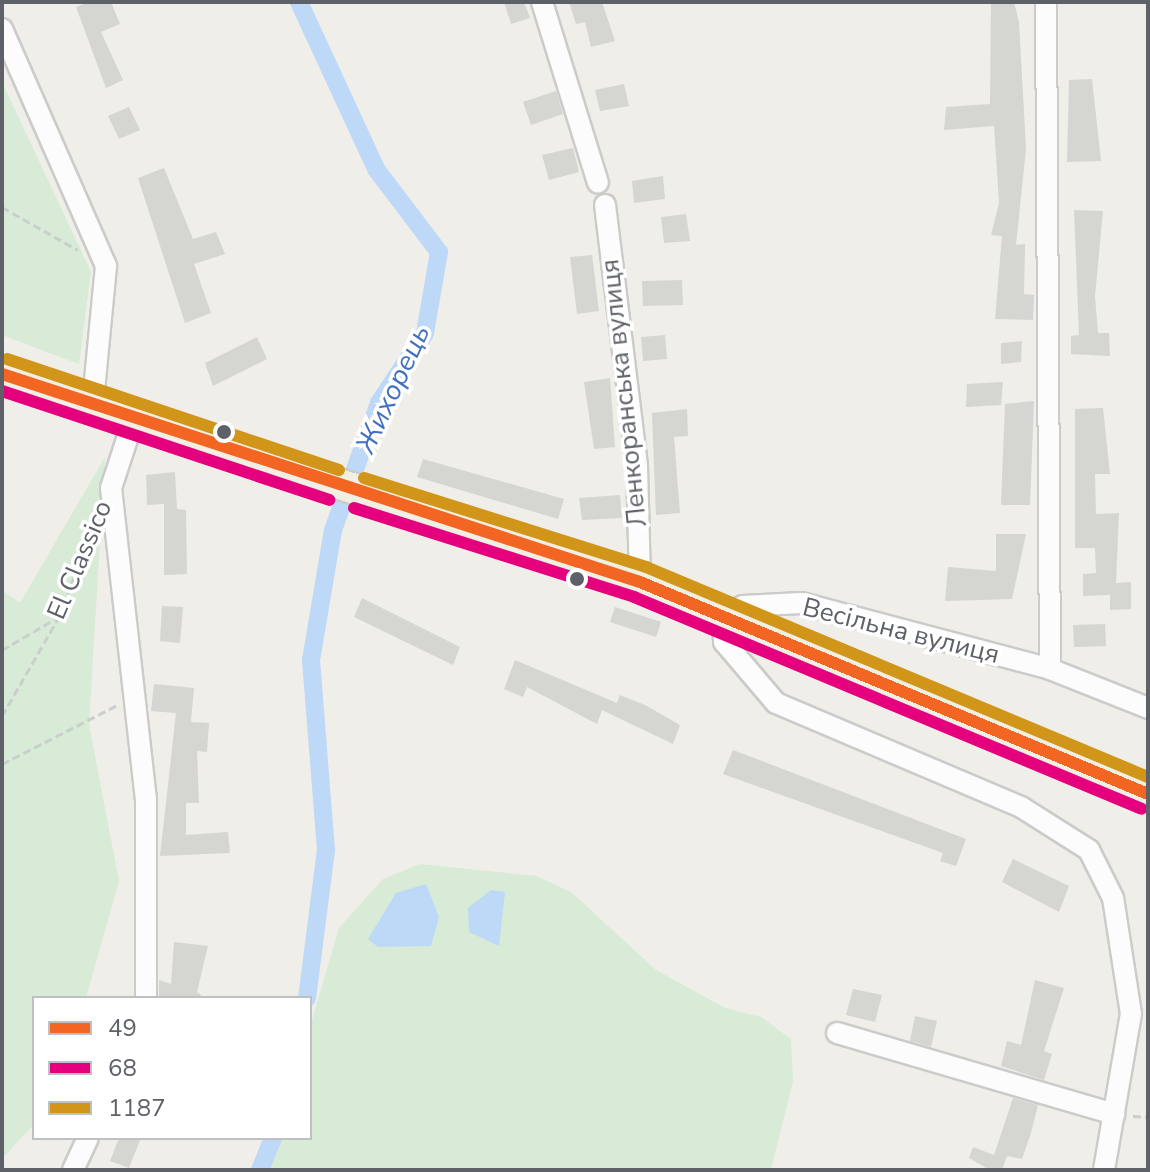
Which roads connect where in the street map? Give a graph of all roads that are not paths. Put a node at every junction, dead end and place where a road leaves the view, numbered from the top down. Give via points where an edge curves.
1 (542, 2) edge
2 (1046, 2) edge
3 (2, 29) edge
4 (598, 183) dead end
5 (605, 205) dead end
6 (2, 374) edge
7 (93, 402) junction
8 (134, 418) junction
9 (640, 582) junction
10 (723, 619) junction
11 (1050, 669) junction
12 (1148, 708) edge
13 (1148, 794) edge
14 (146, 996) edge
15 (837, 1033) dead end
16 (1114, 1114) junction
17 (87, 1140) edge
18 (73, 1170) edge
19 (1104, 1170) edge

1 - 4 street
2 - 11 street
3 - 7 street via 106,266
5 - 9 street, Ленкоранська вулиця via 637,466
6 - 7 highway
7 - 8 highway
8 - 9 highway
8 - 14 street via 111,488 137,700 150,915
9 - 10 highway
10 - 11 street, Весільна вулиця via 743,606 801,603
10 - 13 highway
10 - 16 street via 724,642 776,703 1021,807 1089,850 1113,898 1131,1014
11 - 12 street, Весільна вулиця
15 - 16 street
16 - 19 street
17 - 18 street

